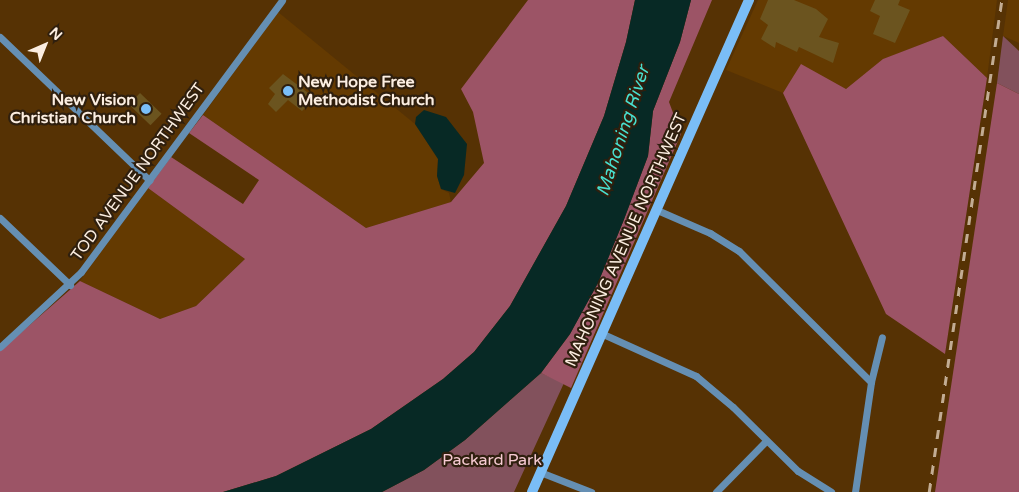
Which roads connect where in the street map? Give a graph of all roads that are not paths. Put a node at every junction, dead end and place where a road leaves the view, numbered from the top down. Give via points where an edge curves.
1 (282, 0) edge
2 (749, 0) edge
3 (0, 37) edge
4 (149, 180) junction
5 (657, 210) junction
6 (0, 218) edge
7 (70, 285) junction
8 (602, 334) junction
9 (882, 337) dead end
10 (0, 347) edge
11 (871, 382) junction
12 (766, 440) junction
13 (540, 472) junction
14 (532, 492) edge
15 (591, 492) edge
16 (716, 492) edge
17 (831, 492) edge
18 (856, 492) edge

1 - 4 street, TOD AVENUE NORTHWEST
2 - 5 main road, MAHONING AVENUE NORTHWEST
3 - 4 street
4 - 7 street, TOD AVENUE NORTHWEST
5 - 8 main road, MAHONING AVENUE NORTHWEST
5 - 11 street via 731,245
6 - 7 street
7 - 10 street, TOD AVENUE NORTHWEST
8 - 12 street via 696,376
8 - 13 main road, MAHONING AVENUE NORTHWEST
9 - 11 street
11 - 18 street
12 - 16 street
12 - 17 street via 804,476
13 - 14 main road, MAHONING AVENUE NORTHWEST
13 - 15 street

